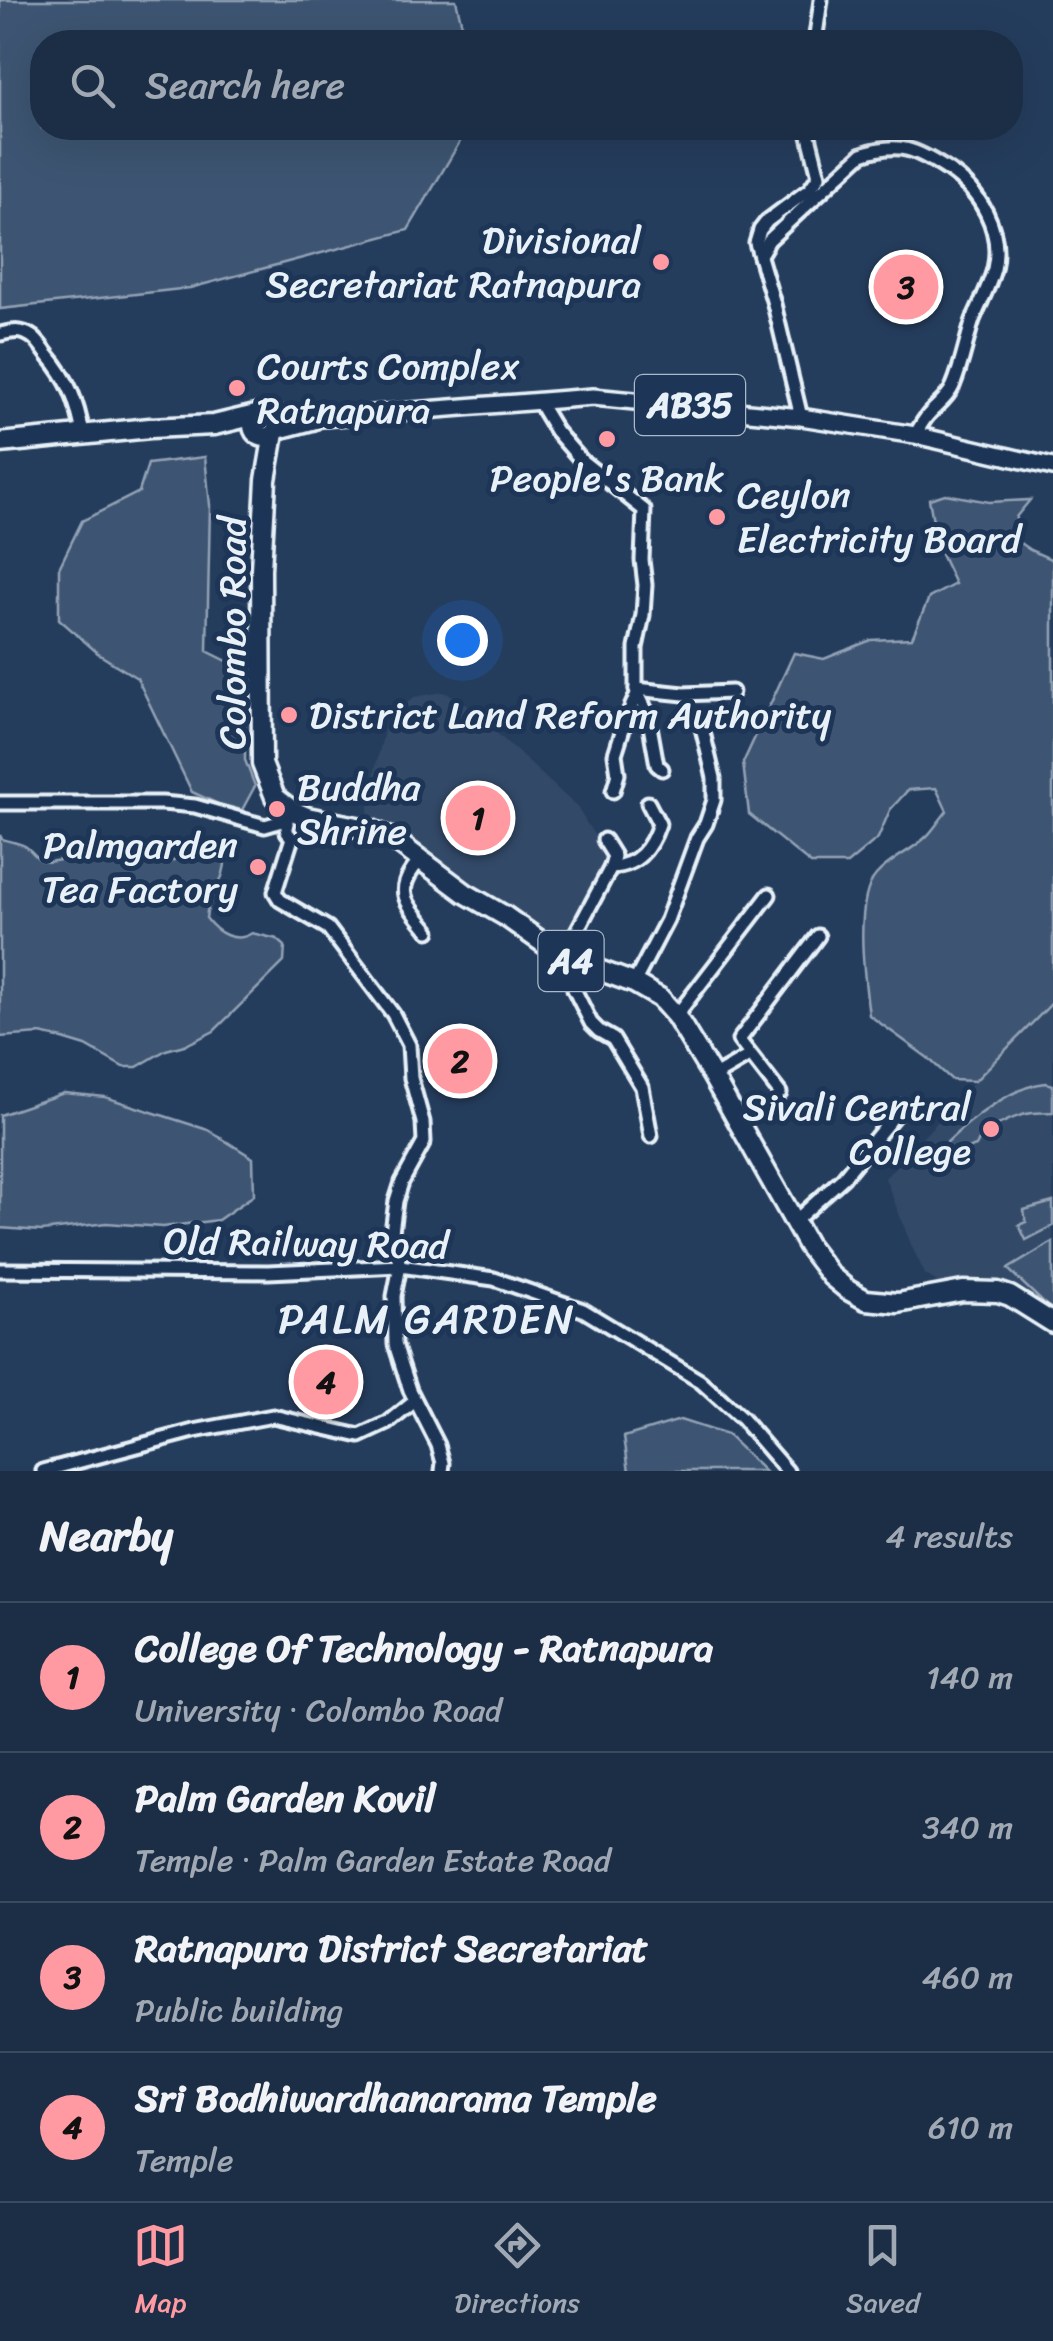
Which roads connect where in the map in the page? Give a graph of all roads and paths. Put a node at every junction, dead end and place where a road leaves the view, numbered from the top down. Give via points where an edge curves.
1 (821, 0) edge
2 (816, 30) edge
3 (810, 140) edge
4 (760, 255) junction
5 (0, 334) edge
6 (538, 401) junction
7 (800, 416) junction
8 (266, 427) junction
9 (82, 434) junction
10 (916, 435) junction
11 (0, 443) edge
12 (1053, 467) edge
13 (636, 691) junction
14 (732, 692) dead end
15 (702, 728) dead end
16 (662, 768) dead end
17 (613, 791) dead end
18 (0, 803) edge
19 (648, 803) dead end
20 (290, 814) junction
21 (604, 840) dead end
22 (421, 859) junction
23 (612, 866) junction
24 (768, 895) dead end
25 (429, 931) dead end
26 (818, 936) dead end
27 (568, 959) junction
28 (634, 982) junction
29 (676, 1016) junction
30 (749, 1056) junction
31 (713, 1077) junction
32 (780, 1094) dead end
33 (900, 1107) dead end
34 (651, 1136) dead end
35 (795, 1221) junction
36 (400, 1266) junction
37 (0, 1270) edge
38 (1053, 1323) edge
39 (415, 1401) junction
40 (43, 1471) edge
41 (442, 1471) edge
42 (787, 1471) edge

1 - 2 street
3 - 4 street via 819,176 760,230
4 - 7 street
4 - 10 street via 862,154 882,147 926,156 961,178 981,201 993,228 994,268 952,390
5 - 9 street via 32,336 51,358 77,404
6 - 7 main road, AB35 via 593,397
6 - 8 main road, AB35
6 - 13 street via 582,461 644,510
7 - 10 main road, AB35
8 - 9 highway
8 - 20 highway, Colombo Road via 262,764
9 - 11 highway
10 - 12 main road, AB35
13 - 14 street
13 - 16 street
13 - 17 street via 616,754
15 - 28 street via 714,800 667,920
18 - 20 street via 162,803 265,826
19 - 23 street via 659,824 655,834 637,860
20 - 22 highway, A4 via 372,830
20 - 36 street via 280,900 328,928 409,1045 424,1142 396,1201 392,1232
21 - 23 street
22 - 25 street via 403,888
22 - 27 highway, A4
23 - 27 street
24 - 29 street
26 - 30 street via 739,1040
27 - 28 highway, A4
27 - 34 street via 591,1023 613,1039 642,1087
28 - 29 highway, A4
29 - 31 highway, A4
30 - 31 street
30 - 32 street
31 - 35 highway, A4
33 - 35 street via 843,1178
35 - 38 highway, A4 via 831,1276 866,1300 998,1292
36 - 37 street, Old Railway Road
36 - 39 street via 395,1344
36 - 42 street, Old Railway Road via 494,1279 583,1310 700,1381
39 - 40 street via 360,1436 273,1416
39 - 41 street via 438,1445

